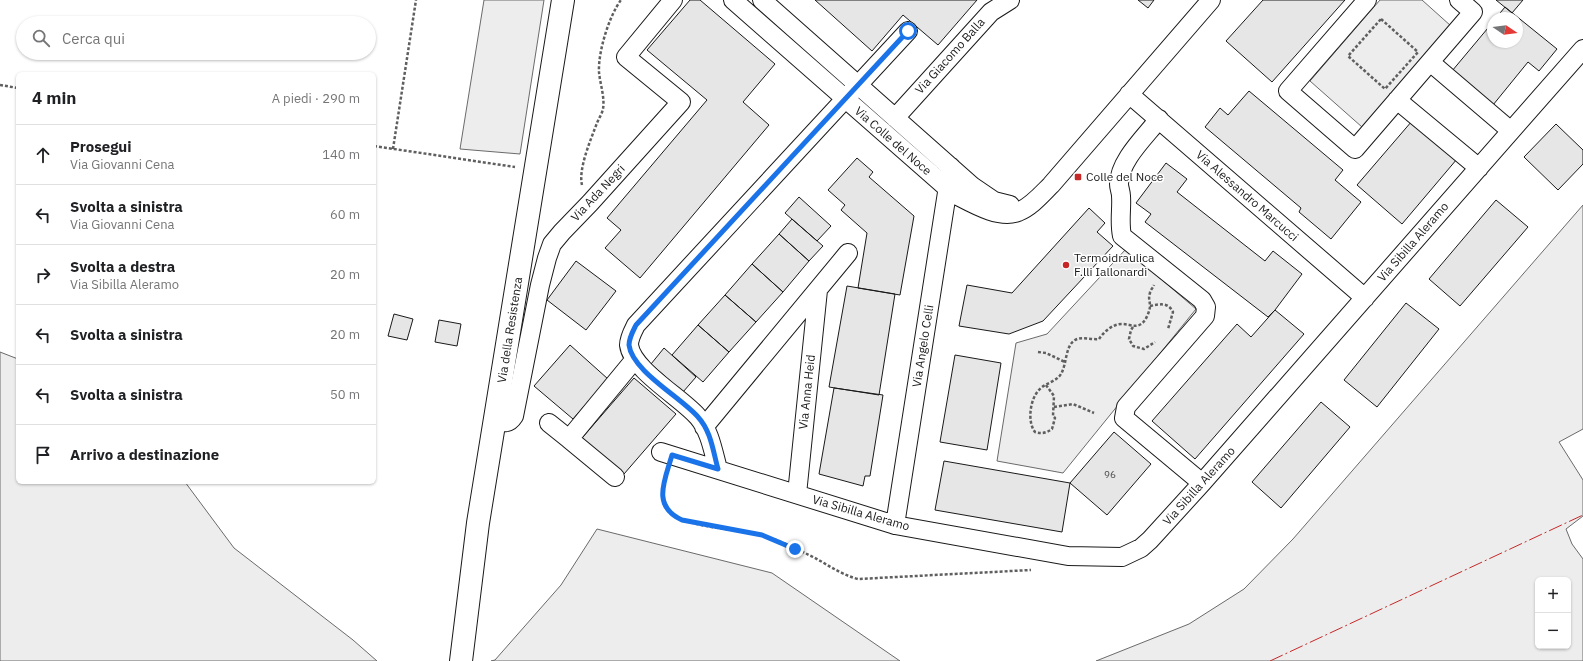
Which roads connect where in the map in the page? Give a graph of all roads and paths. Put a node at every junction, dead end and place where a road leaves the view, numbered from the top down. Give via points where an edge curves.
1 (416, 0) edge
2 (563, 0) edge
3 (621, 0) edge
4 (673, 0) edge
5 (732, 0) edge
6 (762, 0) edge
7 (1010, 0) edge
8 (1211, 0) edge
9 (1367, 0) edge
10 (1459, 0) edge
11 (908, 31) dead end
12 (1583, 49) edge
13 (1348, 56) joint
14 (1430, 62) junction
15 (0, 85) edge
16 (858, 85) junction
17 (16, 88) edge
18 (1129, 94) junction
19 (845, 99) junction
20 (1396, 100) junction
21 (895, 118) junction
22 (1159, 119) junction
23 (1511, 131) junction
24 (376, 146) edge
25 (393, 149) junction
26 (951, 168) junction
27 (1479, 168) junction
28 (535, 170) junction
29 (948, 188) junction
30 (1032, 202) junction
31 (590, 203) junction
32 (848, 253) dead end
33 (1165, 270) junction
34 (818, 290) junction
35 (1364, 298) junction
36 (1150, 306) junction
37 (1134, 326) junction
38 (1166, 333) dead end
39 (1157, 341) dead end
40 (1038, 352) dead end
41 (635, 359) junction
42 (1066, 362) junction
43 (1046, 385) junction
44 (1054, 406) junction
45 (1094, 413) dead end
46 (495, 422) junction
47 (549, 424) dead end
48 (704, 427) junction
49 (569, 439) junction
50 (666, 453) joint
51 (718, 469) junction
52 (615, 477) dead end
53 (1202, 483) junction
54 (797, 494) junction
55 (895, 525) junction
56 (1034, 569) dead end
57 (461, 661) edge

1 - 25 path
2 - 28 street, Via della Resistenza
3 - 31 path via 611,16 604,42 599,72 603,111 582,172 585,197
4 - 31 street, Via Ada Negri via 626,58 681,102
5 - 19 street, Via Colle del Noce
6 - 16 street, Via Colle del Noce
7 - 21 street, Via Giacomo Balla via 990,12
8 - 18 street, Via Colle del Noce
9 - 20 street via 1288,91 1355,149
10 - 14 street via 1473,12
11 - 16 street
12 - 23 street, Via Sibilla Aleramo
13 - 13 path via 1381,19 1418,52 1384,89
14 - 20 street
14 - 23 street
15 - 17 path
16 - 19 street
16 - 21 street, Via Colle del Noce
18 - 22 street, Via Alessandro Marcucci
18 - 30 street, Via Colle del Noce via 1052,184
19 - 29 street, Via Colle del Noce
19 - 41 street via 636,325 629,346
20 - 27 street
21 - 26 street, Via Colle del Noce
22 - 33 street via 1125,162 1119,184 1122,195 1120,227 1122,236
22 - 35 street, Via Alessandro Marcucci
23 - 27 street, Via Sibilla Aleramo
24 - 25 path
25 - 28 path
26 - 29 street, Via Angelo Celli
26 - 30 street, Via Colle del Noce via 994,200 1015,205
27 - 35 street, Via Sibilla Aleramo
28 - 46 street, Via della Resistenza
29 - 30 street, Via Colle del Noce via 954,194 983,209 1003,213 1017,212
29 - 55 street, Via Angelo Celli
31 - 46 street, Via Ada Negri via 552,244 540,285 514,416 506,423
32 - 34 street
33 - 36 path via 1150,292
33 - 53 street via 1202,300 1206,307 1205,316 1126,407 1124,418
34 - 48 street
34 - 54 street, Via Anna Heid
35 - 53 street, Via Sibilla Aleramo
36 - 37 path via 1144,322
36 - 38 path via 1163,304 1173,312
37 - 39 path via 1128,339 1136,348 1144,349
37 - 42 path via 1116,325 1099,339 1075,340 1071,344
40 - 42 path
41 - 48 street via 646,372 698,417
41 - 49 street
42 - 43 path via 1060,375
43 - 44 path via 1054,396
43 - 44 path via 1036,393 1030,418 1035,432 1044,434 1052,429 1055,418
44 - 45 path via 1073,404
46 - 57 street, Via della Resistenza via 478,523
47 - 49 street
48 - 51 street via 711,440
49 - 52 street
50 - 51 street, Via Sibilla Aleramo
50 - 56 path via 663,503 675,517 703,525 762,535 810,555 848,576 858,579
51 - 54 street, Via Sibilla Aleramo
53 - 55 street, Via Sibilla Aleramo via 1150,540 1141,548 1122,557 1068,556
54 - 55 street, Via Sibilla Aleramo

